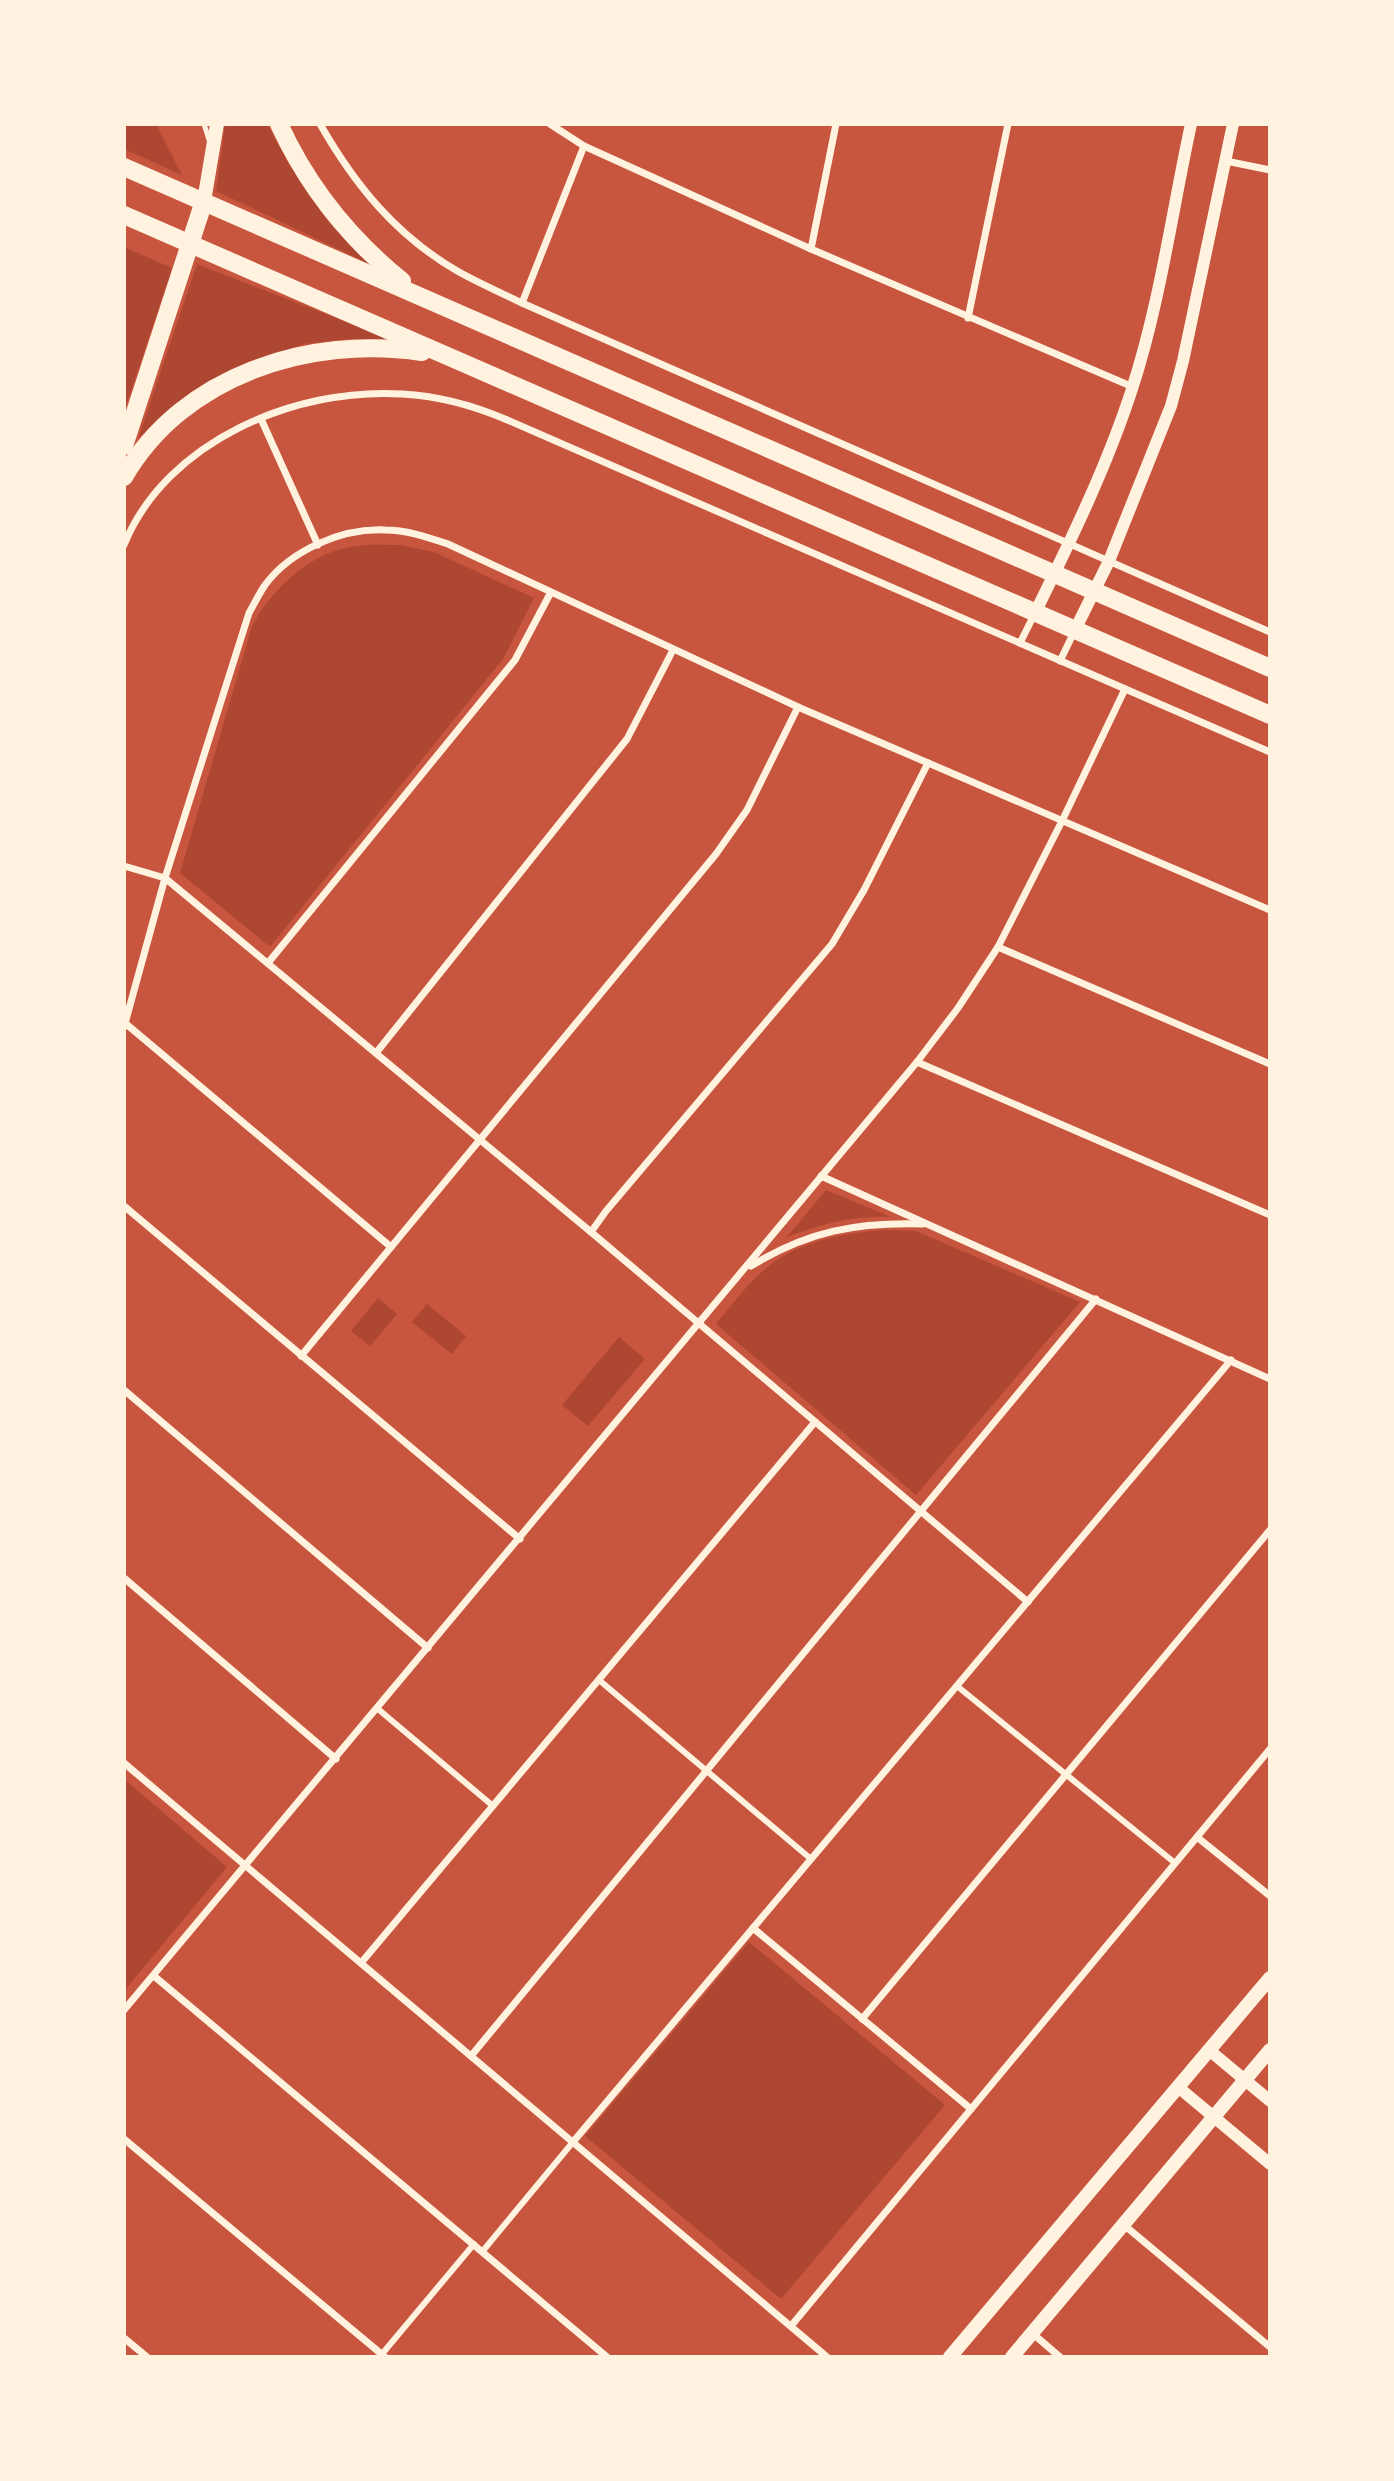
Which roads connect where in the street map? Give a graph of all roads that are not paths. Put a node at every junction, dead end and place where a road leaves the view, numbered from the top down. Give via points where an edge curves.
1 (204, 124) edge
2 (217, 124) edge
3 (279, 124) edge
4 (320, 124) edge
5 (550, 124) edge
6 (836, 124) edge
7 (1008, 124) edge
8 (1191, 124) edge
9 (1233, 124) edge
10 (584, 146) junction
11 (213, 152) junction
12 (1226, 161) junction
13 (124, 167) edge
14 (1270, 170) edge
15 (204, 201) junction
16 (124, 215) edge
17 (191, 244) junction
18 (811, 249) junction
19 (418, 295) junction
20 (522, 303) junction
21 (968, 318) junction
22 (447, 356) junction
23 (1132, 387) junction
24 (261, 419) junction
25 (124, 446) edge
26 (124, 477) edge
27 (1069, 543) junction
28 (124, 545) edge
29 (318, 545) junction
30 (1109, 561) junction
31 (1054, 573) junction
32 (1094, 591) junction
33 (551, 592) junction
34 (1035, 613) junction
35 (1270, 620) edge
36 (1075, 630) junction
37 (1268, 631) edge
38 (1020, 643) junction
39 (673, 650) junction
40 (1060, 661) junction
41 (1270, 668) edge
42 (1125, 689) junction
43 (798, 707) junction
44 (1270, 715) edge
45 (1270, 752) edge
46 (928, 763) junction
47 (1062, 821) junction
48 (124, 866) edge
49 (165, 878) junction
50 (1270, 910) edge
51 (998, 947) junction
52 (268, 963) junction
53 (125, 1025) edge
54 (376, 1053) junction
55 (917, 1062) junction
56 (1270, 1064) edge
57 (478, 1141) junction
58 (821, 1176) junction
59 (124, 1206) edge
60 (1270, 1215) edge
61 (929, 1224) junction
62 (591, 1232) junction
63 (391, 1247) junction
64 (744, 1270) junction
65 (1096, 1299) junction
66 (699, 1324) junction
67 (301, 1356) junction
68 (1231, 1360) junction
69 (1270, 1379) edge
70 (124, 1390) edge
71 (816, 1422) junction
72 (921, 1511) junction
73 (1270, 1530) edge
74 (520, 1539) junction
75 (124, 1578) edge
76 (1028, 1602) junction
77 (428, 1648) junction
78 (599, 1680) junction
79 (957, 1686) junction
80 (378, 1709) junction
81 (1270, 1749) edge
82 (336, 1759) junction
83 (124, 1763) edge
84 (707, 1771) junction
85 (1066, 1775) junction
86 (493, 1806) junction
87 (1197, 1837) junction
88 (811, 1859) junction
89 (1175, 1863) junction
90 (247, 1866) junction
91 (1270, 1896) edge
92 (753, 1928) junction
93 (361, 1963) junction
94 (154, 1976) junction
95 (1270, 1978) edge
96 (124, 2010) edge
97 (862, 2019) junction
98 (1270, 2049) edge
99 (1209, 2050) junction
100 (471, 2056) junction
101 (1244, 2080) junction
102 (1178, 2087) junction
103 (1270, 2101) edge
104 (971, 2109) junction
105 (1213, 2117) junction
106 (124, 2139) edge
107 (573, 2142) junction
108 (1270, 2164) edge
109 (1123, 2224) junction
110 (474, 2244) junction
111 (482, 2252) junction
112 (791, 2326) junction
113 (1032, 2333) junction
114 (124, 2338) edge
115 (1270, 2347) edge
116 (383, 2356) edge
117 (147, 2357) edge
118 (607, 2357) edge
119 (827, 2357) edge
120 (950, 2357) edge
121 (1012, 2357) edge
122 (1060, 2357) edge

1 - 11 lane
2 - 11 main road
3 - 19 main road via 340,221
4 - 20 street via 366,195 408,237 457,271
5 - 10 street
6 - 18 street
7 - 21 street
8 - 23 street
9 - 12 street
10 - 18 street
10 - 20 street
11 - 15 main road
12 - 14 street
12 - 30 street via 1171,407
13 - 15 main road
15 - 17 main road
15 - 19 main road
16 - 17 main road
17 - 22 main road
17 - 25 main road
18 - 21 street
19 - 31 main road
20 - 27 street
21 - 23 street
22 - 26 main road via 400,348 345,348 274,361 221,386 176,416
22 - 34 main road
23 - 27 street
24 - 28 street via 207,446 183,465 143,510
24 - 29 street
24 - 38 street via 297,406 365,394 401,393 474,406
27 - 30 street
27 - 31 street
29 - 33 street via 350,533 383,529 415,533
29 - 49 street via 282,567 249,613
30 - 32 street
30 - 37 street
31 - 32 main road
31 - 34 street
32 - 36 street
32 - 41 main road
33 - 39 street
33 - 52 street via 515,660
34 - 36 main road
34 - 38 street
35 - 37 street
36 - 40 street
36 - 44 main road
38 - 40 street
39 - 43 street
39 - 54 street via 627,739
40 - 42 street
42 - 45 street
42 - 47 street
43 - 46 street
43 - 57 street via 747,810 716,854
46 - 47 street
46 - 62 street via 832,944
47 - 50 street
47 - 51 street
48 - 49 street
49 - 52 street
49 - 53 street
51 - 55 street
51 - 56 street
52 - 54 street
53 - 63 street
54 - 57 street
55 - 58 street
55 - 60 street
57 - 62 street
57 - 63 street
58 - 61 street
58 - 64 street
59 - 67 street
61 - 64 street via 887,1223 827,1231 779,1249
61 - 65 street
62 - 66 street
63 - 67 street
64 - 66 street
65 - 68 street
65 - 72 street
66 - 71 street
66 - 74 street
67 - 74 street
68 - 69 street
68 - 76 street
70 - 77 street
71 - 72 street
71 - 78 street
72 - 76 street
72 - 84 street
73 - 85 street
74 - 77 street
75 - 82 street
76 - 79 street
77 - 80 street
78 - 84 street
78 - 86 street
79 - 85 street
79 - 88 street
80 - 82 street
80 - 86 street
81 - 87 street
82 - 90 street
83 - 90 street
84 - 88 street
84 - 100 street
85 - 89 street
85 - 97 street
86 - 93 street
87 - 89 street
87 - 91 street
88 - 92 street
89 - 104 street
90 - 93 street
90 - 94 street
92 - 97 street
92 - 107 street
93 - 100 street
94 - 96 street
94 - 110 street
95 - 99 main road
97 - 104 street
98 - 101 main road
99 - 101 street
99 - 102 main road
100 - 107 street
101 - 103 street
101 - 105 main road
102 - 105 street
102 - 120 main road
104 - 112 street
105 - 108 street
105 - 109 main road
106 - 116 street
107 - 111 street
107 - 112 street
109 - 113 main road
109 - 115 street
110 - 111 street
110 - 116 street
111 - 118 street
112 - 119 street
113 - 121 main road
113 - 122 street
114 - 117 street

